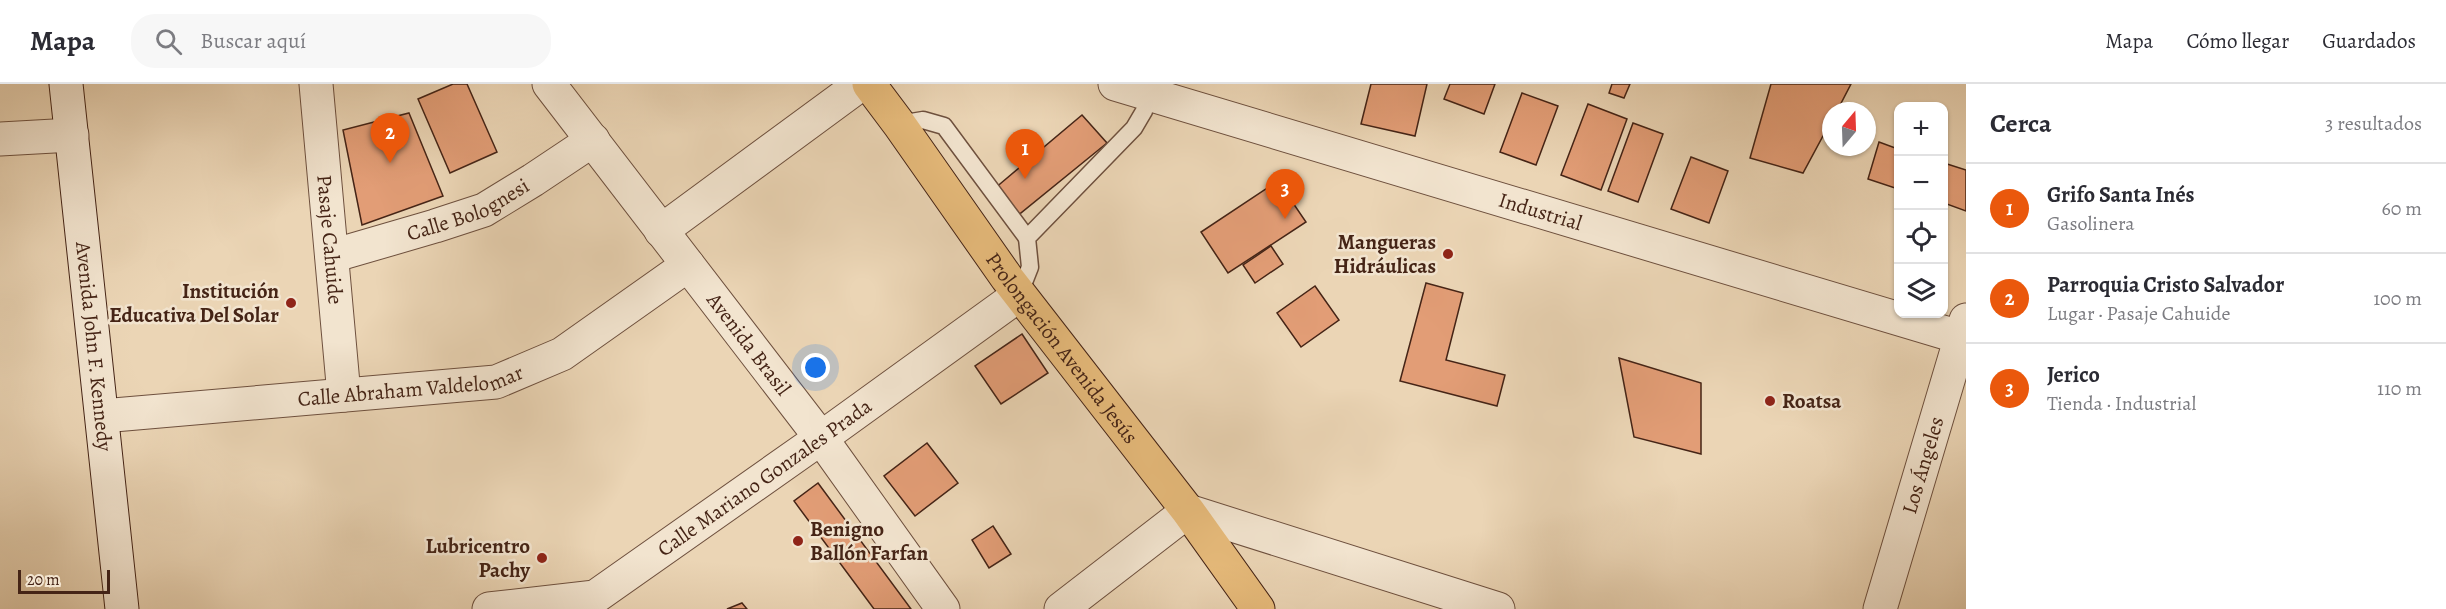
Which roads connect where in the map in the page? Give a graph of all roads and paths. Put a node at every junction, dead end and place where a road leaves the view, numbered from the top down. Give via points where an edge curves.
1 (66, 84) edge
2 (316, 84) edge
3 (549, 84) edge
4 (861, 84) edge
5 (869, 84) edge
6 (1115, 84) edge
7 (1149, 94) junction
8 (899, 124) junction
9 (72, 135) junction
10 (0, 139) edge
11 (593, 140) junction
12 (661, 231) junction
13 (1027, 238) junction
14 (332, 256) junction
15 (688, 265) junction
16 (1019, 295) junction
17 (1964, 332) edge
18 (344, 395) junction
19 (102, 416) junction
20 (821, 438) junction
21 (1188, 511) junction
22 (596, 603) edge
23 (122, 609) edge
24 (489, 609) edge
25 (943, 609) edge
26 (1060, 609) edge
27 (1257, 609) edge
28 (1498, 609) edge
29 (1880, 609) edge

1 - 9 street, Avenida John F. Kennedy
2 - 14 street, Pasaje Cahuide
3 - 11 street, Avenida Brasil
4 - 12 street
5 - 8 main road, Prolongación Avenida Jesús
6 - 7 street, Industrial
7 - 13 lane via 1134,128
7 - 17 street, Industrial
8 - 13 lane via 923,120 944,126
8 - 16 main road, Prolongación Avenida Jesús
9 - 10 street
9 - 19 street, Avenida John F. Kennedy
11 - 12 street, Avenida Brasil
11 - 14 street, Calle Bolognesi via 484,210
12 - 15 street, Avenida Brasil
13 - 16 lane via 1030,267
14 - 18 street, Pasaje Cahuide
15 - 18 street, Calle Abraham Valdelomar via 562,354 496,382
15 - 20 street, Avenida Brasil
16 - 20 street, Calle Mariano Gonzales Prada
16 - 21 main road, Prolongación Avenida Jesús
17 - 29 street, Los Ángeles
18 - 19 street, Calle Abraham Valdelomar
19 - 23 street, Avenida John F. Kennedy
20 - 22 street, Calle Mariano Gonzales Prada
20 - 25 street, Avenida Brasil
21 - 26 street
21 - 27 main road, Prolongación Avenida Jesús
21 - 28 street
22 - 24 street, Calle Mariano Gonzales Prada

